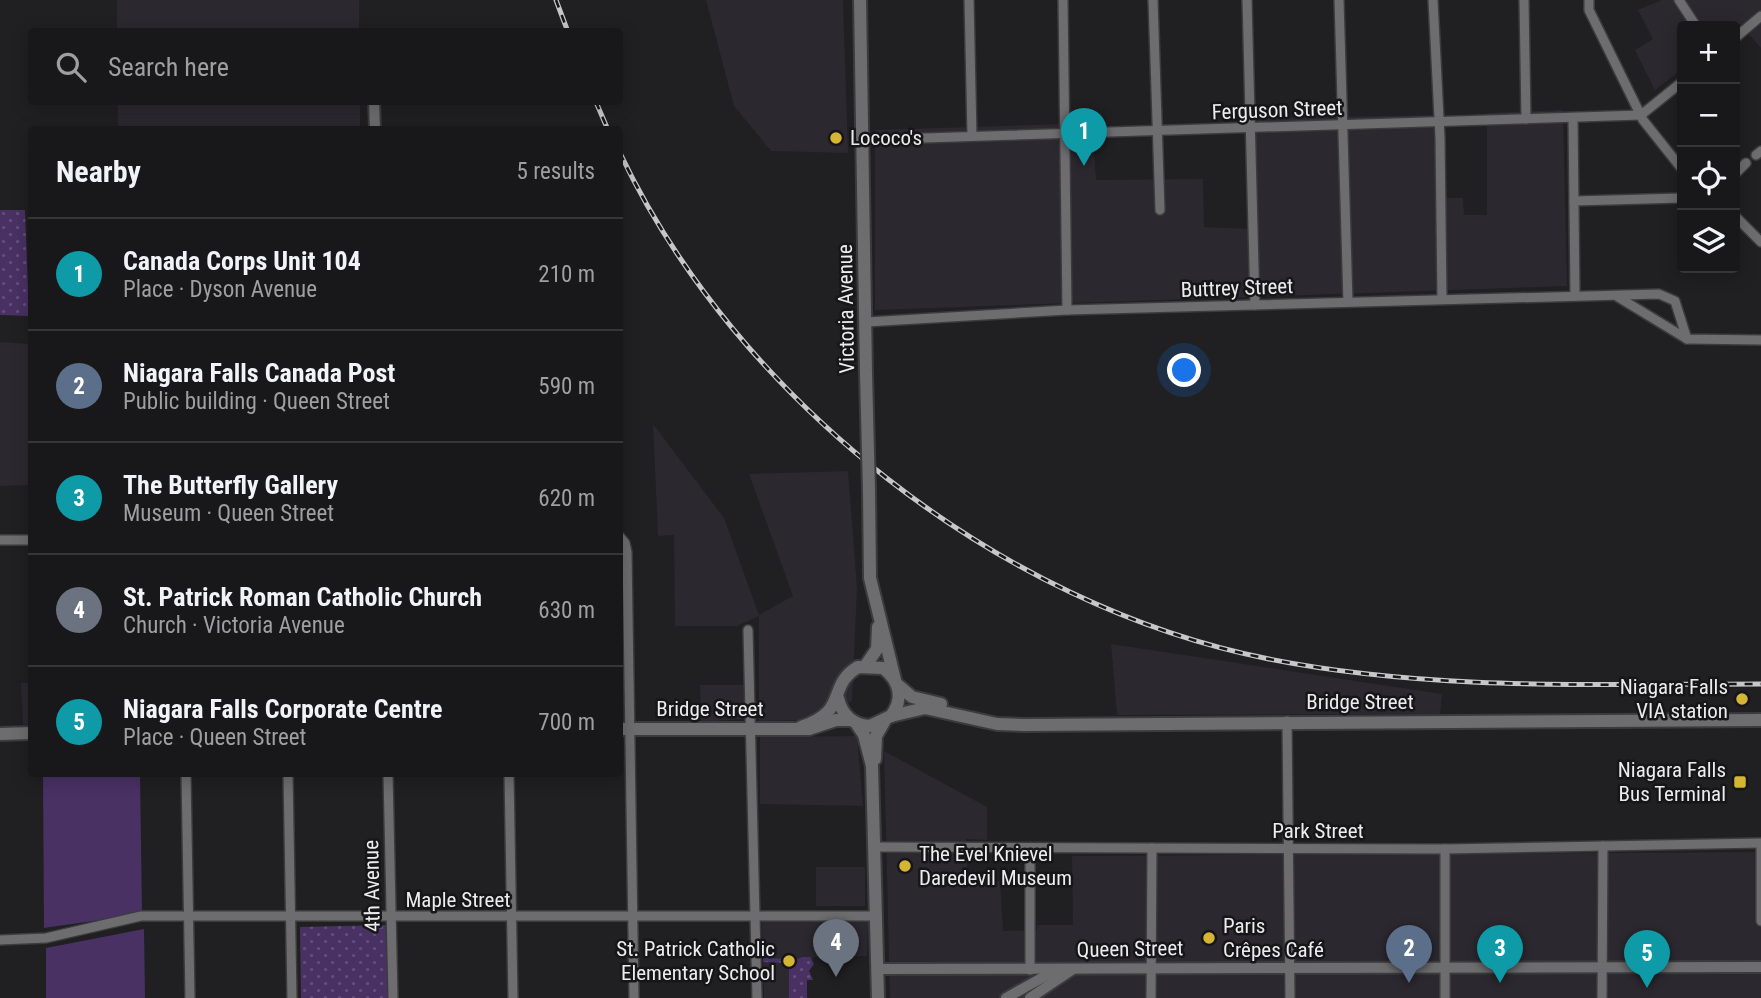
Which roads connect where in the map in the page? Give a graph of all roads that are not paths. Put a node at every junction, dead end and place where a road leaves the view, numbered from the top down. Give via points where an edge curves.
1 (860, 0) edge
2 (969, 0) edge
3 (1063, 0) edge
4 (1153, 0) edge
5 (1247, 0) edge
6 (1339, 0) edge
7 (1433, 0) edge
8 (1524, 0) edge
9 (1589, 0) edge
10 (1679, 0) edge
11 (1761, 16) edge
12 (1693, 21) edge
13 (1740, 34) edge
14 (1680, 84) edge
15 (374, 105) edge
16 (1641, 115) junction
17 (1573, 118) junction
18 (1526, 119) junction
19 (1438, 122) junction
20 (1344, 125) junction
21 (375, 126) edge
22 (1251, 129) junction
23 (1159, 131) junction
24 (1066, 133) junction
25 (972, 136) junction
26 (862, 140) junction
27 (1677, 162) edge
28 (1746, 163) dead end
29 (1740, 169) edge
30 (1677, 198) edge
31 (1574, 201) junction
32 (1160, 210) dead end
33 (1740, 221) edge
34 (1761, 242) edge
35 (1609, 295) junction
36 (1575, 296) junction
37 (1442, 299) junction
38 (1348, 302) junction
39 (1255, 304) junction
40 (1067, 310) junction
41 (866, 322) junction
42 (1687, 339) junction
43 (1761, 340) edge
44 (0, 540) edge
45 (28, 540) edge
46 (623, 541) edge
47 (878, 617) junction
48 (748, 630) dead end
49 (866, 665) junction
50 (897, 683) junction
51 (838, 698) junction
52 (960, 714) junction
53 (888, 719) junction
54 (1761, 720) edge
55 (1287, 721) junction
56 (853, 722) junction
57 (801, 727) junction
58 (751, 728) junction
59 (625, 729) edge
60 (28, 733) edge
61 (0, 734) edge
62 (872, 766) junction
63 (186, 777) edge
64 (288, 777) edge
65 (388, 777) edge
66 (509, 777) edge
67 (1761, 844) edge
68 (1603, 846) junction
69 (875, 847) junction
70 (1030, 848) junction
71 (1152, 848) junction
72 (1289, 848) junction
73 (1445, 849) junction
74 (755, 915) junction
75 (188, 916) junction
76 (877, 916) junction
77 (512, 917) junction
78 (633, 917) junction
79 (290, 918) junction
80 (392, 918) junction
81 (1761, 921) edge
82 (0, 940) edge
83 (1602, 966) junction
84 (1291, 967) junction
85 (1445, 967) junction
86 (1761, 967) edge
87 (1151, 968) junction
88 (878, 969) junction
89 (1057, 969) junction
90 (1073, 969) junction
91 (1030, 970) junction
92 (190, 998) edge
93 (292, 998) edge
94 (393, 998) edge
95 (513, 998) edge
96 (634, 998) edge
97 (757, 998) edge
98 (878, 998) edge
99 (1006, 998) edge
100 (1030, 998) edge
101 (1151, 998) edge
102 (1290, 998) edge
103 (1445, 998) edge
104 (1602, 998) edge

1 - 26 main road, Victoria Avenue
2 - 25 street
3 - 24 street
4 - 23 street
5 - 22 street
6 - 20 street
7 - 19 street
8 - 18 street
9 - 16 street via 1589,10
10 - 12 street
11 - 13 street
14 - 16 street
15 - 21 street
16 - 17 street, Ferguson Street
16 - 27 street
17 - 18 street, Ferguson Street
17 - 31 street
18 - 19 street, Ferguson Street
19 - 20 street, Ferguson Street
19 - 37 street
20 - 22 street, Ferguson Street
20 - 38 street
22 - 23 street, Ferguson Street
22 - 39 street
23 - 24 street, Ferguson Street
23 - 32 street
24 - 25 street, Ferguson Street
24 - 40 street
25 - 26 street, Ferguson Street
26 - 41 main road, Victoria Avenue
28 - 29 street
30 - 31 street
31 - 36 street
33 - 34 street
35 - 36 street, Buttrey Street
35 - 42 street, Buttrey Street via 1626,300
35 - 42 street, Buttrey Street via 1670,296
36 - 37 street, Buttrey Street
37 - 38 street, Buttrey Street
38 - 39 street, Buttrey Street
39 - 40 street, Buttrey Street
40 - 41 street, Buttrey Street
41 - 47 main road, Victoria Avenue, bridge via 870,579
42 - 43 street, Buttrey Street
44 - 45 street
46 - 59 street
47 - 49 main road, Victoria Avenue via 877,649
47 - 50 main road, Victoria Avenue
48 - 58 street
49 - 50 main road via 883,668
49 - 51 main road via 842,680
50 - 52 main road, Bridge Street via 912,697
50 - 53 main road via 899,702
51 - 56 main road
51 - 57 main road, Bridge Street via 825,717
52 - 53 main road, Bridge Street via 925,708
52 - 55 main road, Bridge Street via 997,724 1024,725
53 - 56 main road via 870,726
53 - 62 main road via 876,736
54 - 55 main road, Bridge Street
55 - 72 street
56 - 57 main road, Bridge Street via 836,720 816,729
56 - 62 main road via 864,735
57 - 58 main road, Bridge Street
58 - 59 main road, Bridge Street
58 - 74 street
59 - 78 street
60 - 61 main road
62 - 69 main road
63 - 75 street
64 - 79 street
65 - 80 street, 4th Avenue
66 - 77 street
67 - 68 street, Park Street
67 - 81 street
68 - 73 street, Park Street
68 - 83 street
69 - 70 street, Park Street
69 - 76 main road
70 - 71 street, Park Street
70 - 91 street
71 - 72 street, Park Street
71 - 87 street
72 - 73 street, Park Street
72 - 84 street
73 - 85 street
74 - 76 street, Maple Street
74 - 78 street, Maple Street
74 - 97 street
75 - 79 street, Maple Street
75 - 82 street, Maple Street via 141,916 46,939
75 - 92 street
76 - 88 main road
77 - 78 street, Maple Street
77 - 80 street, Maple Street
77 - 95 street
78 - 96 street
79 - 80 street, Maple Street
79 - 93 street
80 - 94 street, 4th Avenue
83 - 85 street, Queen Street
83 - 86 street, Queen Street
83 - 104 street
84 - 85 street, Queen Street
84 - 87 street, Queen Street
84 - 102 street
85 - 103 street
87 - 90 street, Queen Street
87 - 101 street
88 - 91 street, Queen Street
88 - 98 main road
89 - 90 street, Queen Street
89 - 91 street, Queen Street
89 - 99 street
90 - 100 street

